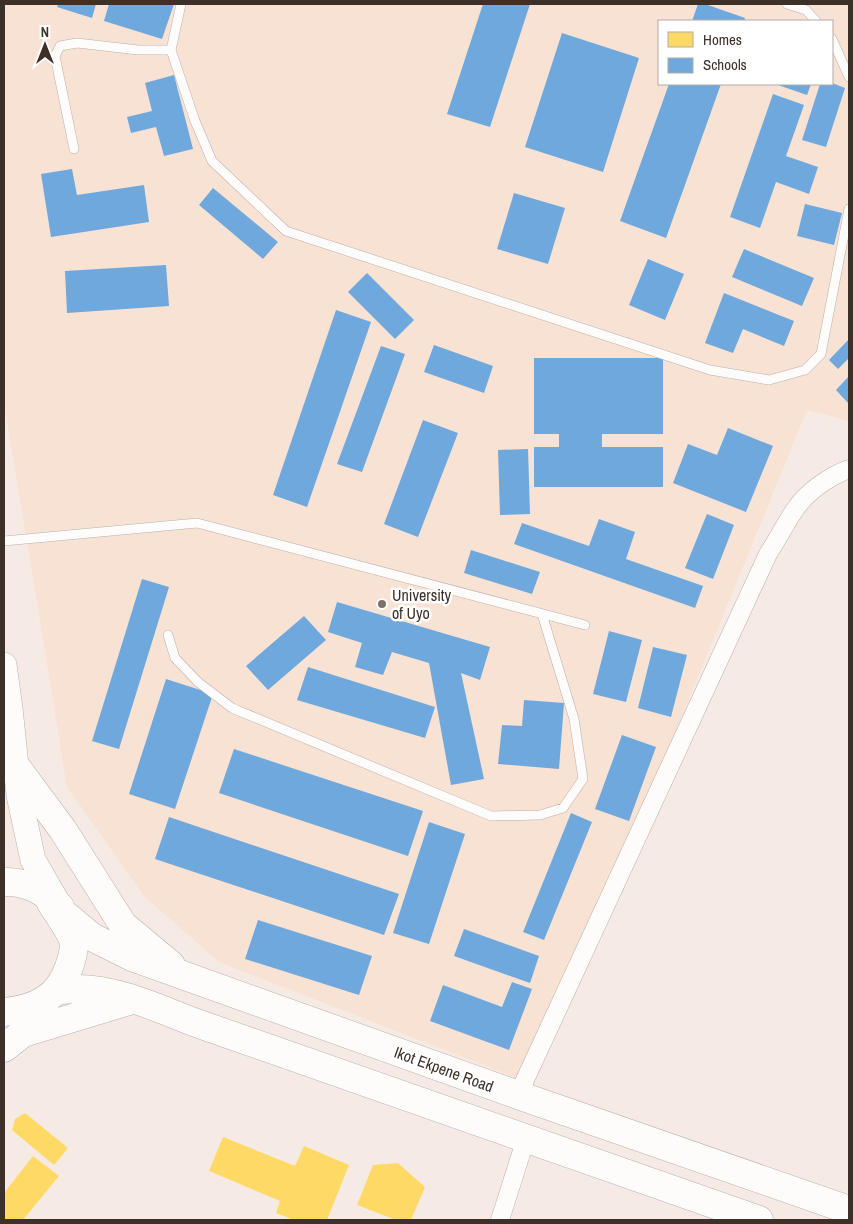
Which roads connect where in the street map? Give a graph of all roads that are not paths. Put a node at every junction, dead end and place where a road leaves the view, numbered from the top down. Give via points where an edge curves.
1 (181, 4) edge
2 (787, 4) edge
3 (815, 20) edge
4 (833, 41) edge
5 (171, 50) junction
6 (849, 77) edge
7 (74, 148) dead end
8 (849, 209) edge
9 (849, 470) edge
10 (4, 541) edge
11 (542, 614) junction
12 (585, 624) dead end
13 (168, 635) dead end
14 (4, 665) edge
15 (10, 758) edge
16 (4, 882) edge
17 (56, 905) junction
18 (183, 975) junction
19 (56, 990) junction
20 (134, 1000) junction
21 (4, 1012) edge
22 (4, 1048) edge
23 (518, 1095) junction
24 (526, 1138) junction
25 (849, 1210) edge
26 (500, 1220) edge
27 (760, 1220) edge

1 - 5 lane
2 - 3 lane via 806,10
4 - 6 lane
5 - 7 lane via 138,50 76,42 60,46 55,56
5 - 8 lane via 212,161 286,231 710,370 769,380 805,370 821,354
9 - 23 street via 816,489 797,506 768,554
10 - 11 lane via 197,523
11 - 12 lane
11 - 13 lane via 574,719 583,779 563,808 540,815 491,816 232,708 198,682 175,658
14 - 15 main road via 10,708
15 - 17 main road via 34,860
15 - 18 highway via 63,830 123,925
16 - 17 highway via 31,886 47,894
17 - 18 highway, Ikot Ekpene Road via 92,937 132,957
17 - 19 highway via 73,940 72,959
18 - 23 highway, Ikot Ekpene Road
19 - 20 highway via 94,990
19 - 21 highway via 41,1003 23,1010
20 - 22 highway via 22,1033
20 - 24 highway
23 - 25 highway, Ikot Ekpene Road
24 - 26 street
24 - 27 highway

